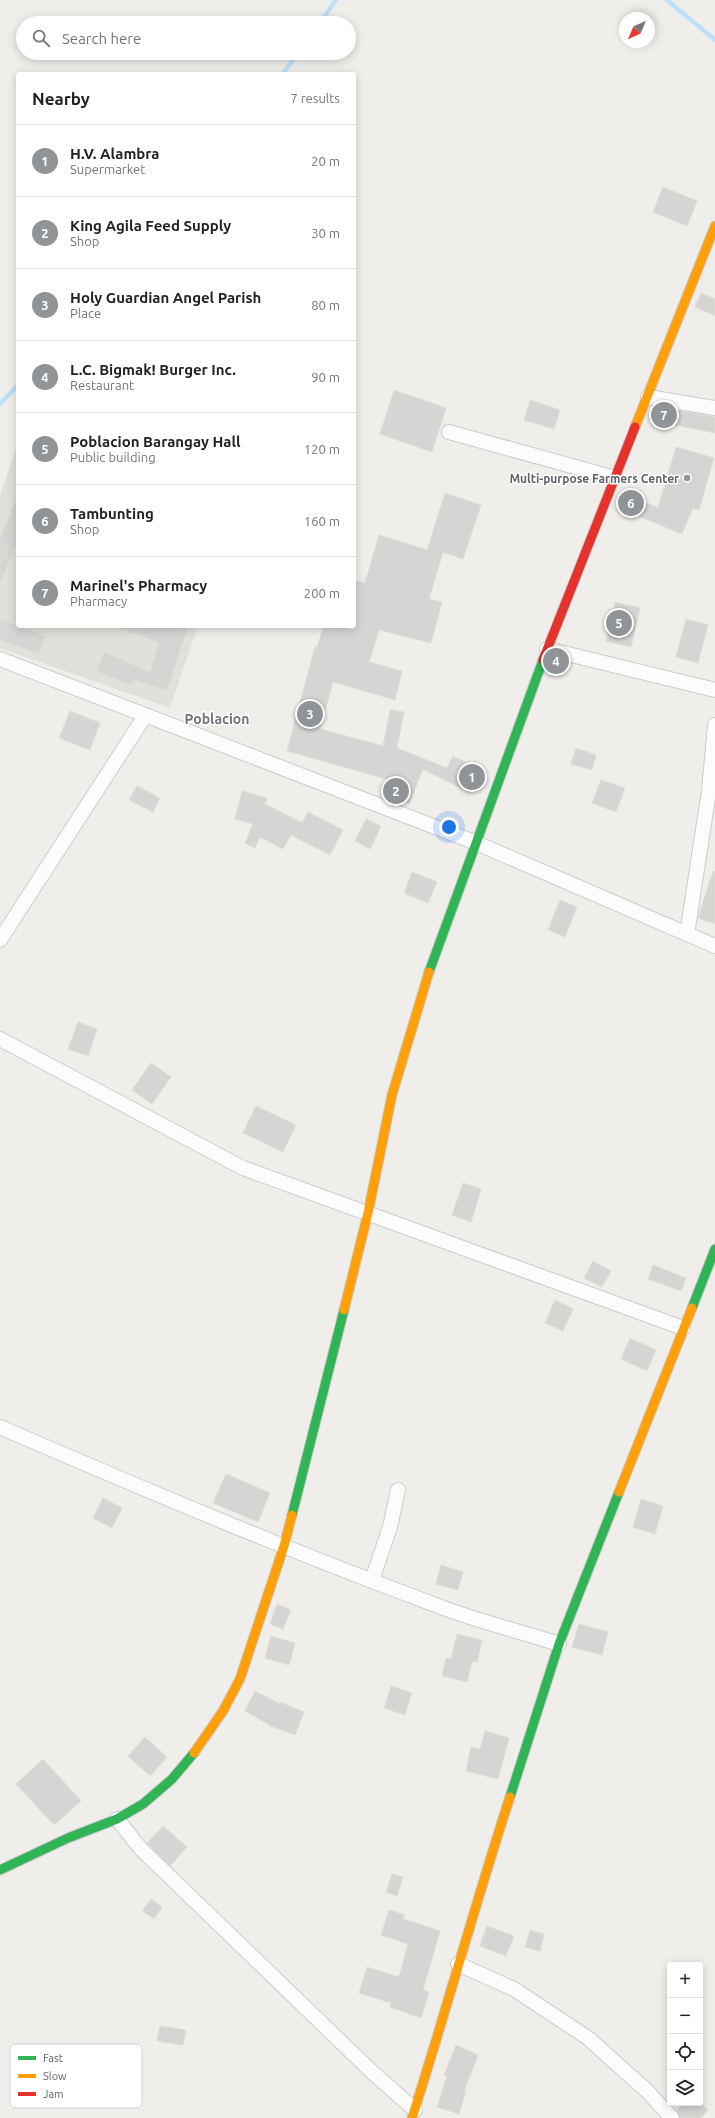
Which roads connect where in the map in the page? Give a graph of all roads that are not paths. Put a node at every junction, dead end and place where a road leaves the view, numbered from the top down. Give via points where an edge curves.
1 (715, 226) edge
2 (648, 397) junction
3 (715, 408) edge
4 (449, 432) dead end
5 (615, 478) junction
6 (547, 649) junction
7 (0, 659) edge
8 (715, 690) edge
9 (145, 716) junction
10 (715, 725) edge
11 (474, 842) junction
12 (687, 934) junction
13 (0, 940) edge
14 (715, 946) edge
15 (0, 1039) edge
16 (368, 1213) junction
17 (715, 1249) edge
18 (683, 1328) junction
19 (0, 1427) edge
20 (398, 1490) dead end
21 (284, 1546) junction
22 (372, 1580) junction
23 (559, 1644) junction
24 (117, 1819) junction
25 (0, 1870) edge
26 (458, 1964) junction
27 (413, 2114) edge
28 (672, 2118) edge

1 - 2 street
2 - 3 street
2 - 5 street
4 - 5 street
5 - 6 street
6 - 8 street
6 - 11 street
7 - 9 street
9 - 11 street
9 - 13 street
10 - 12 street via 709,791
11 - 12 street
11 - 16 street via 435,950 392,1095
12 - 14 street
15 - 16 street via 243,1168
16 - 18 street
16 - 21 street
17 - 18 street
18 - 23 street
19 - 21 street
20 - 22 street via 390,1527
21 - 22 street
21 - 24 street via 240,1679 223,1711 200,1747 172,1779 143,1804
22 - 23 street via 450,1610
23 - 26 street via 476,1900
24 - 25 street via 68,1838
24 - 27 street via 141,1849
26 - 27 street
26 - 28 street via 514,1989 588,2038

